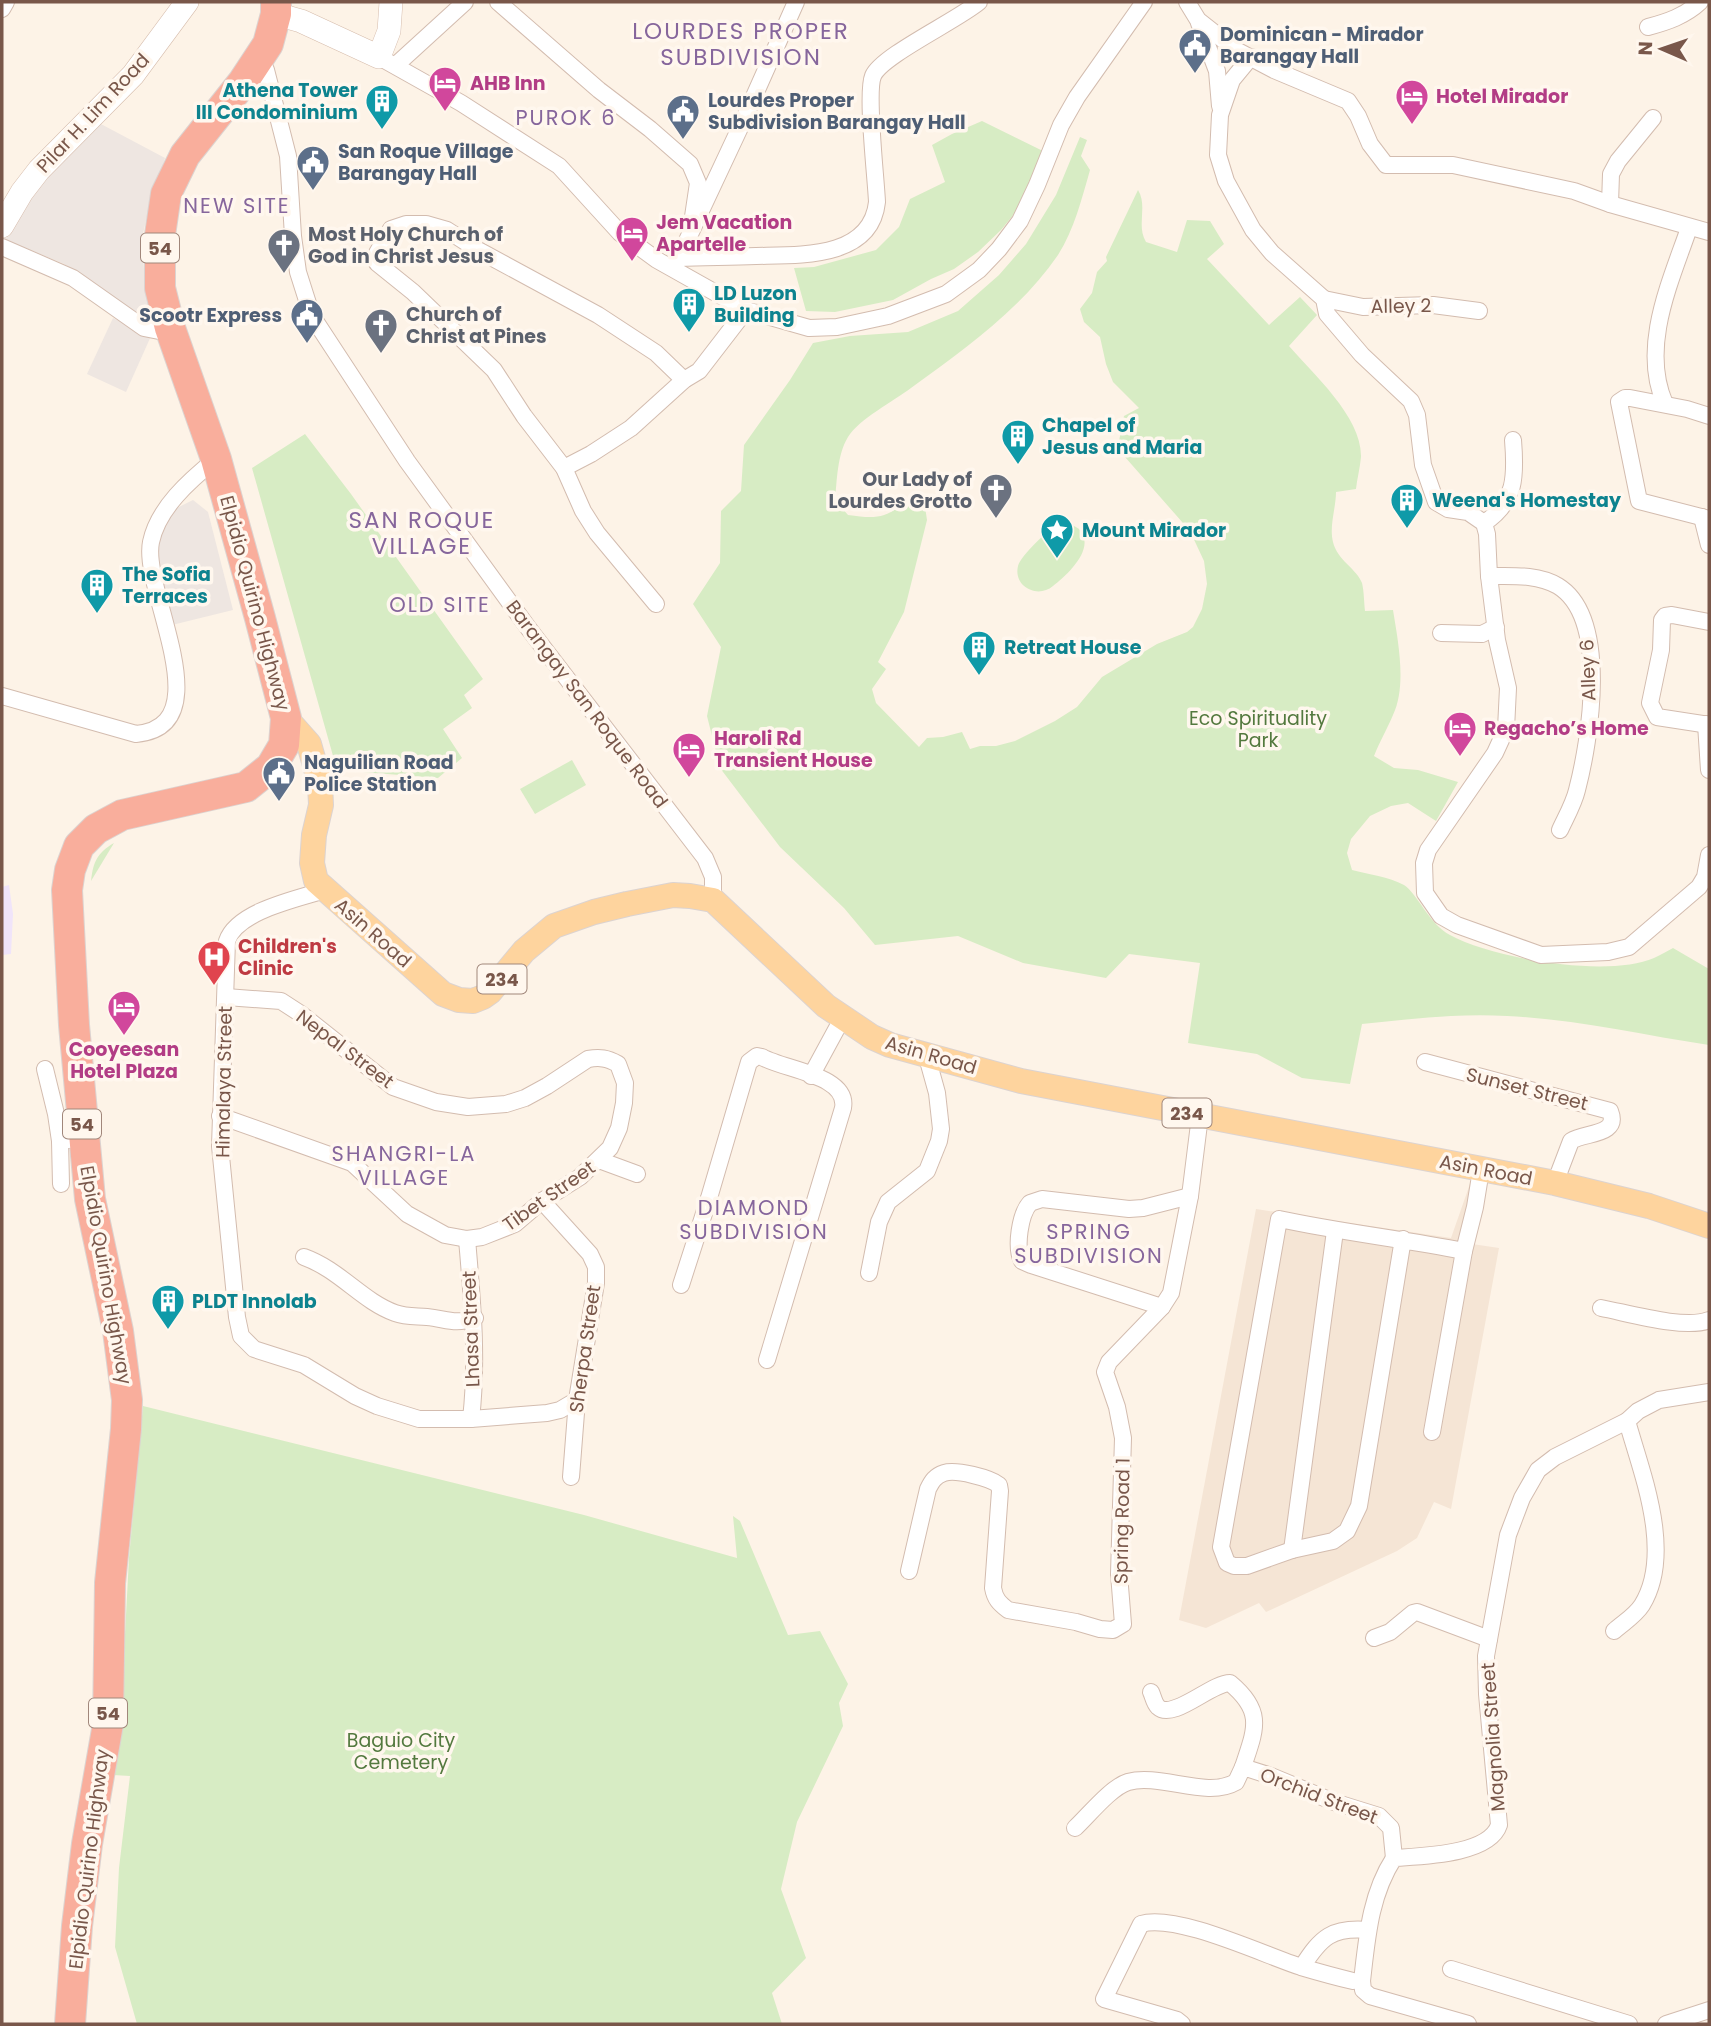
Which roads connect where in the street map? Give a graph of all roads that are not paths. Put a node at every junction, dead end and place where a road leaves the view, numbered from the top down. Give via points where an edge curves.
1 (5, 2) edge
2 (187, 2) edge
3 (391, 2) edge
4 (465, 2) edge
5 (498, 2) edge
6 (796, 2) edge
7 (979, 2) edge
8 (1144, 2) edge
9 (1186, 2) edge
10 (1700, 2) edge
11 (276, 8) edge
12 (2, 9) edge
13 (1198, 20) junction
14 (1648, 27) dead end
15 (260, 58) junction
16 (1251, 58) junction
17 (387, 61) junction
18 (1220, 115) junction
19 (1653, 118) dead end
20 (1610, 204) junction
21 (2, 226) edge
22 (1689, 228) junction
23 (691, 230) junction
24 (1709, 232) edge
25 (2, 247) edge
26 (676, 263) junction
27 (1324, 299) junction
28 (746, 310) junction
29 (1479, 312) dead end
30 (170, 328) junction
31 (684, 380) junction
32 (1665, 404) junction
33 (1709, 416) edge
34 (1513, 440) dead end
35 (216, 459) junction
36 (564, 468) junction
37 (1705, 518) edge
38 (1484, 523) junction
39 (1709, 545) edge
40 (1489, 576) junction
41 (656, 604) dead end
42 (1709, 622) edge
43 (1496, 627) junction
44 (1441, 633) dead end
45 (2, 696) edge
46 (286, 718) junction
47 (1708, 724) edge
48 (1709, 770) edge
49 (1560, 830) dead end
50 (1709, 855) edge
51 (325, 890) junction
52 (713, 900) junction
53 (226, 997) junction
54 (842, 1017) junction
55 (927, 1057) junction
56 (1425, 1062) dead end
57 (618, 1064) joint
58 (45, 1069) dead end
59 (811, 1076) junction
60 (220, 1116) junction
61 (1200, 1116) junction
62 (72, 1139) junction
63 (599, 1160) junction
64 (1481, 1170) junction
65 (637, 1174) dead end
66 (1555, 1183) junction
67 (61, 1184) dead end
68 (1190, 1196) junction
69 (542, 1200) junction
70 (1709, 1226) edge
71 (1335, 1231) junction
72 (467, 1238) junction
73 (1403, 1239) junction
74 (1464, 1251) junction
75 (304, 1257) dead end
76 (869, 1273) dead end
77 (681, 1285) dead end
78 (1162, 1307) junction
79 (1601, 1308) dead end
80 (475, 1318) junction
81 (1709, 1320) edge
82 (767, 1360) dead end
83 (1709, 1392) edge
84 (577, 1400) junction
85 (471, 1419) junction
86 (1627, 1421) junction
87 (1432, 1433) dead end
88 (571, 1477) dead end
89 (1292, 1550) junction
90 (909, 1571) dead end
91 (1614, 1631) dead end
92 (1374, 1638) dead end
93 (1489, 1639) junction
94 (1151, 1692) dead end
95 (1243, 1767) junction
96 (1075, 1828) dead end
97 (1394, 1858) junction
98 (1368, 1930) junction
99 (1302, 1967) junction
100 (1451, 1969) dead end
101 (1358, 1986) junction
102 (1709, 2010) edge
103 (1602, 2021) edge
104 (70, 2024) edge
105 (1182, 2024) edge
106 (1468, 2024) edge
107 (1629, 2024) edge
108 (1666, 2024) edge

1 - 12 street
2 - 21 main road, Pilar H. Lim Road via 133,75 39,170
3 - 17 main road
4 - 17 street
5 - 23 street via 690,164 698,183
6 - 23 street
7 - 26 street via 888,60 873,75 870,97 877,202 868,229 843,245 811,254
8 - 28 street via 1061,125 1020,221 979,270 946,294 888,316 837,327 809,328
9 - 13 street
10 - 14 street via 1690,11
11 - 15 highway, Elpidio Quirino Highway / 54
11 - 17 main road
13 - 16 street
13 - 18 street via 1217,71
15 - 30 highway, Elpidio Quirino Highway / 54 via 185,155 166,194 160,288
15 - 52 street, Barangay San Roque Road via 288,156 298,272 312,316 407,461 705,858 713,877
16 - 18 street via 1232,80
16 - 20 street via 1348,101 1386,165 1453,165 1574,191
17 - 26 street via 559,166 620,233 657,260
18 - 27 street via 1218,155 1240,208 1272,253
19 - 20 street via 1611,174
20 - 22 street
22 - 24 street
22 - 32 street via 1656,334 1655,359
23 - 26 street
25 - 30 street via 73,278 144,328
26 - 28 street
27 - 29 street, Alley 2 via 1363,307 1433,305
27 - 38 street via 1327,314 1411,401 1423,465 1436,502 1468,512
28 - 31 street via 699,371
30 - 35 highway, Elpidio Quirino Highway / 54
31 - 36 street via 631,428
31 - 36 street via 656,353 598,315 447,230 426,224 391,229 377,253 377,263 494,370
32 - 33 street
32 - 37 street via 1630,398 1619,402 1637,496 1645,504
34 - 38 street via 1513,485 1500,513
35 - 45 street via 164,513 150,545 178,688 174,709 162,725 151,733 136,734
35 - 46 highway, Elpidio Quirino Highway / 54
36 - 41 street via 597,533
37 - 39 street
38 - 40 street
40 - 43 street
40 - 49 street, Alley 6 via 1529,577 1559,587 1583,617 1591,650 1587,744 1577,793
42 - 47 street via 1672,615 1662,620 1650,703 1657,717
43 - 44 street via 1482,634
43 - 50 street via 1508,688 1506,729 1495,753 1428,850 1425,893 1441,916 1541,955 1608,953 1629,947 1699,887
46 - 51 main road, Asin Road / 234 via 309,744 320,783 312,863 316,881
46 - 62 highway, Elpidio Quirino Highway / 54 via 279,754 271,767 246,787 122,814 79,846 67,890 74,1025
47 - 48 street
51 - 52 main road, Asin Road / 234 via 443,994 473,1002 490,992 524,951 554,926 593,912 673,895
51 - 53 street, Himalaya Street via 264,910 234,928 227,941
52 - 54 main road, Asin Road / 234
53 - 57 street, Nepal Street via 281,1001 393,1087 436,1102 468,1107 506,1104 547,1086 588,1059
53 - 60 street, Himalaya Street
54 - 55 main road, Asin Road / 234 via 872,1037
54 - 59 street
55 - 61 main road, Asin Road / 234 via 1021,1081
55 - 76 street via 937,1093 939,1141 927,1171 888,1202 879,1222
56 - 66 street, Sunset Street via 1610,1111 1611,1125 1605,1130 1571,1141
57 - 63 street, Tibet Street via 625,1083 622,1116 610,1148
58 - 62 street via 56,1114
59 - 77 street via 757,1056 749,1062
59 - 82 street via 837,1088 844,1101
60 - 72 street, Tibet Street via 352,1163 407,1214 445,1235
60 - 85 street, Himalaya Street via 242,1336 254,1349 304,1365 377,1406 419,1419
61 - 64 main road, Asin Road / 234
61 - 68 street, Spring Road 1
62 - 67 street
62 - 104 highway, Elpidio Quirino Highway / 54 via 90,1199 118,1331 127,1400 110,1583 107,1724 87,1844
63 - 65 street
63 - 69 street, Tibet Street
64 - 66 main road, Asin Road / 234
64 - 74 street
66 - 70 main road, Asin Road / 234
68 - 78 street, Spring Road 1 via 1175,1279
68 - 78 street via 1129,1209 1042,1199 1030,1203 1024,1213 1022,1261
69 - 72 street, Tibet Street via 515,1224
69 - 84 street, Sherpa Street via 596,1267
71 - 73 street
71 - 89 street
71 - 89 street via 1279,1219 1221,1547 1227,1563 1234,1566
72 - 80 street, Lhasa Street
73 - 74 street
73 - 89 street via 1355,1518 1333,1541
74 - 87 street
75 - 80 street via 336,1272 398,1314 457,1323
78 - 90 street, Spring Road 1 via 1109,1362 1105,1372 1124,1438 1119,1574 1123,1624 1113,1630 1100,1629 1008,1610 1000,1604 993,1588 1000,1491 992,1479 950,1471 934,1478
79 - 81 street via 1679,1324
80 - 85 street, Lhasa Street
83 - 86 street, Magnolia Street via 1658,1399
84 - 85 street via 555,1412
84 - 88 street, Sherpa Street
86 - 91 street via 1650,1502 1656,1564 1643,1603
86 - 93 street, Magnolia Street via 1555,1457 1531,1481 1508,1535
92 - 93 street via 1417,1612
93 - 97 street, Magnolia Street via 1487,1693 1497,1832 1466,1849
94 - 95 street via 1156,1706 1173,1709 1230,1683 1255,1719
95 - 96 street, Orchid Street via 1236,1783 1221,1788 1127,1783
95 - 97 street, Orchid Street via 1380,1816 1391,1828
97 - 98 street via 1374,1901
98 - 99 street via 1336,1931
98 - 101 street
99 - 101 street
99 - 105 street via 1220,1936 1162,1923 1141,1924 1104,1998
100 - 103 street via 1553,1999
101 - 106 street via 1370,1996
102 - 108 street
103 - 107 street

